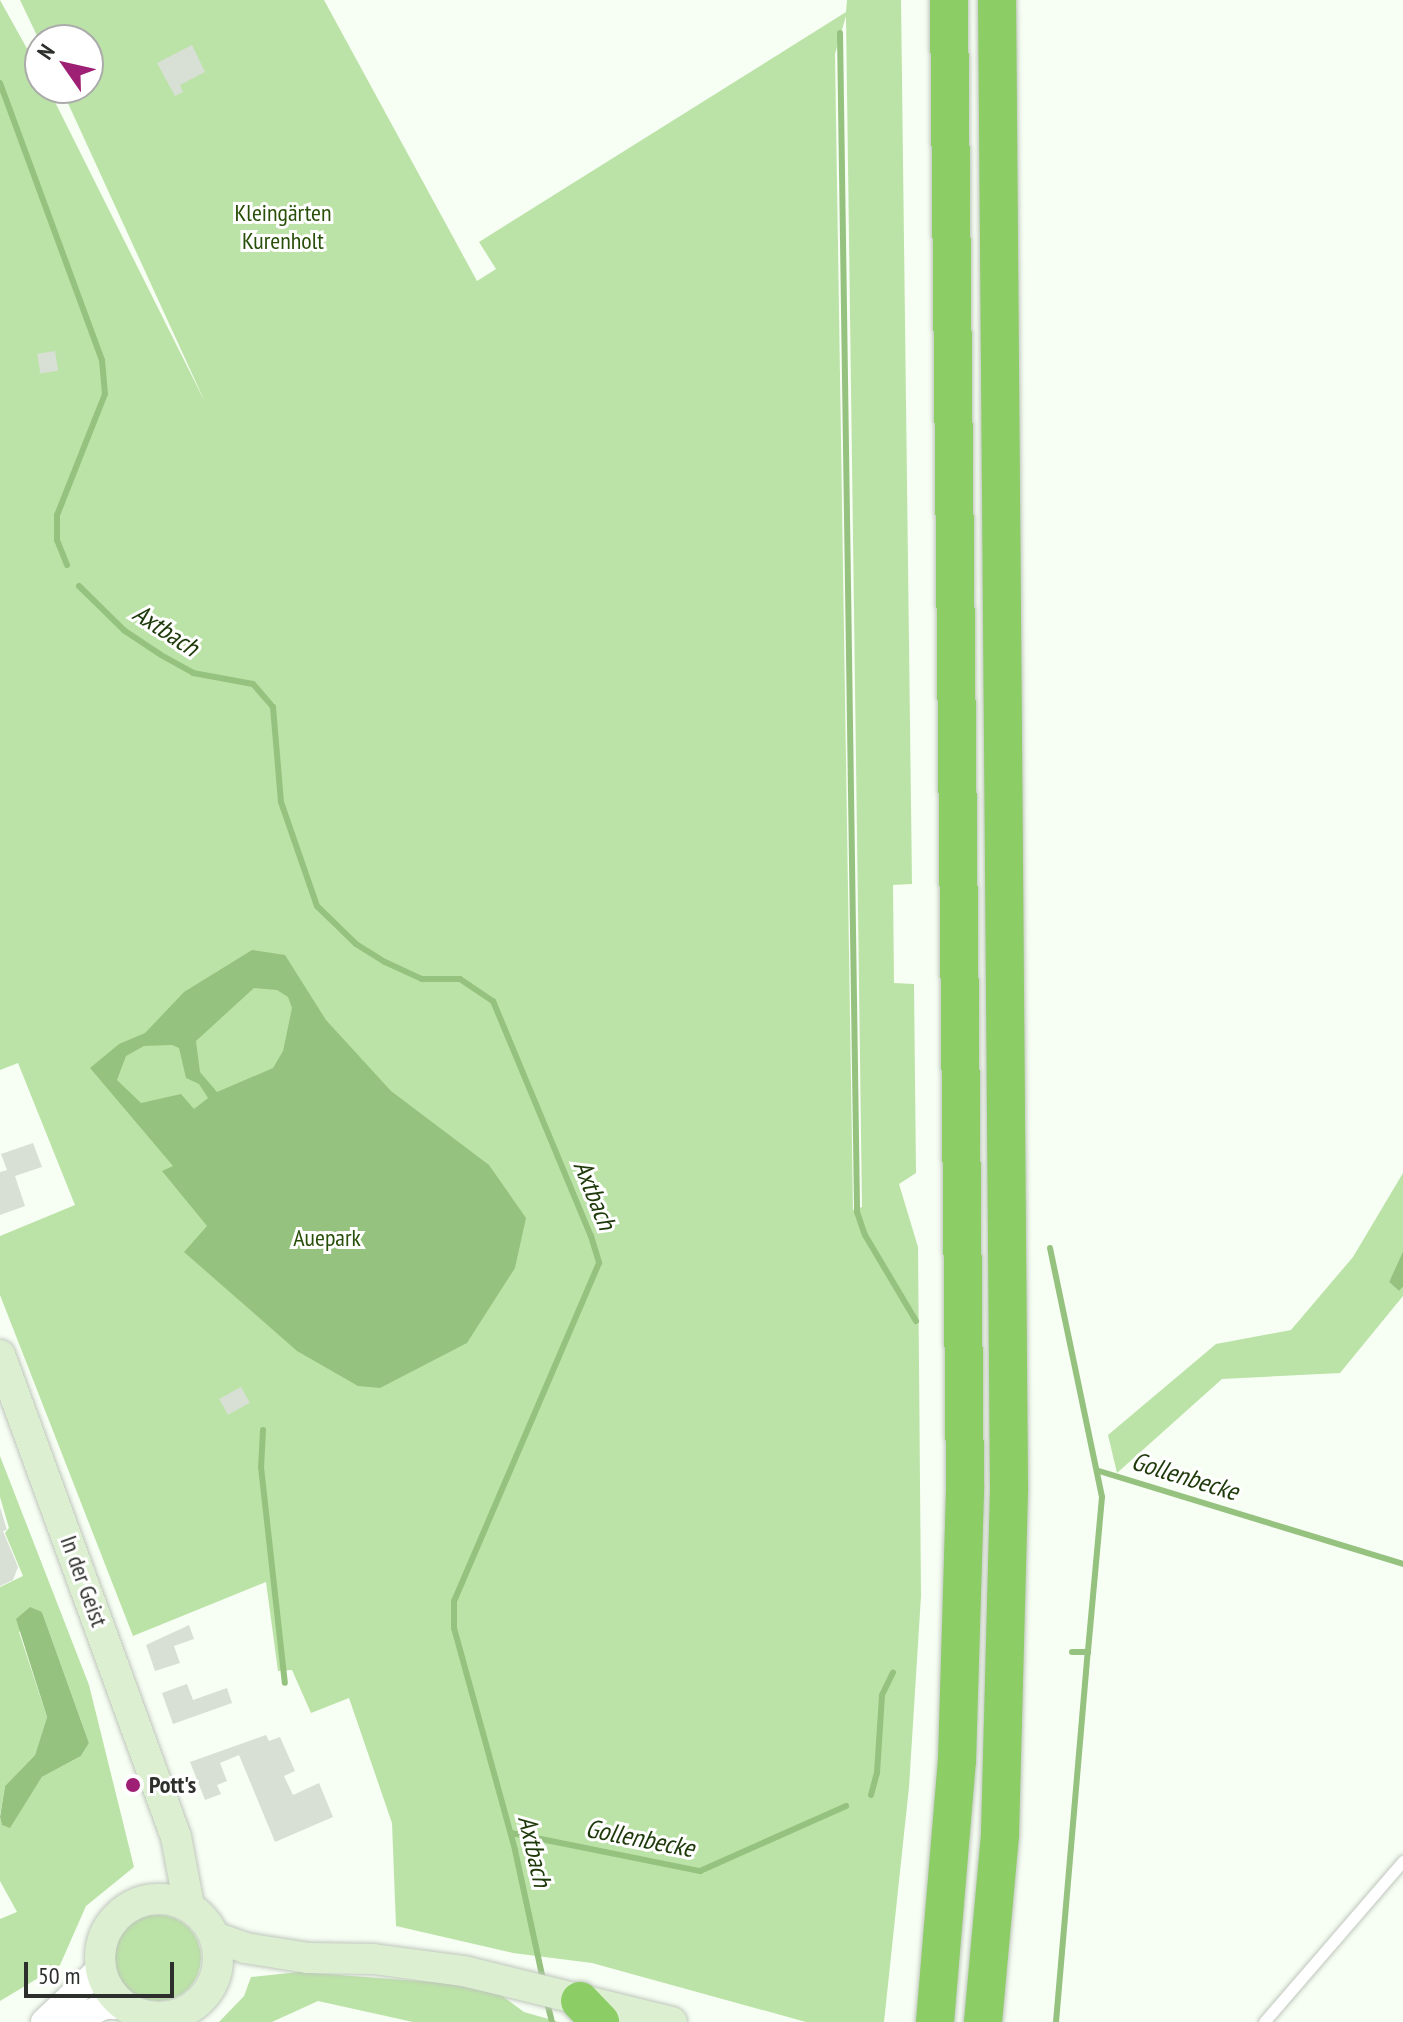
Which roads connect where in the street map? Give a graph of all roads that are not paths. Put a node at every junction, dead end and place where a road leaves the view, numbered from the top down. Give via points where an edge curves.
1 (949, 0) edge
2 (997, 0) edge
3 (0, 1355) edge
4 (164, 1809) junction
5 (1403, 1861) edge
6 (147, 1900) junction
7 (189, 1906) junction
8 (215, 1937) junction
9 (309, 1958) junction
10 (101, 1968) junction
11 (215, 1977) junction
12 (125, 2006) junction
13 (581, 2006) edge
14 (937, 2007) edge
15 (169, 2019) edge
16 (983, 2021) edge
17 (44, 2022) edge
18 (69, 2022) edge
19 (672, 2022) edge
20 (1264, 2022) edge

1 - 14 highway via 965,1485 957,1761
2 - 16 highway via 1009,1488 1000,1834
3 - 4 main road, In der Geist
4 - 6 main road, In der Geist via 158,1873
4 - 7 main road, In der Geist via 176,1837
5 - 20 lane
6 - 7 main road
6 - 10 main road via 130,1906 111,1925 101,1950
7 - 8 main road
8 - 9 main road via 245,1948
8 - 11 main road
9 - 11 main road
9 - 13 main road via 373,1959 464,1971
10 - 12 main road
10 - 17 street
11 - 15 main road via 197,2003
12 - 15 main road
12 - 18 street via 105,2006
13 - 19 main road

